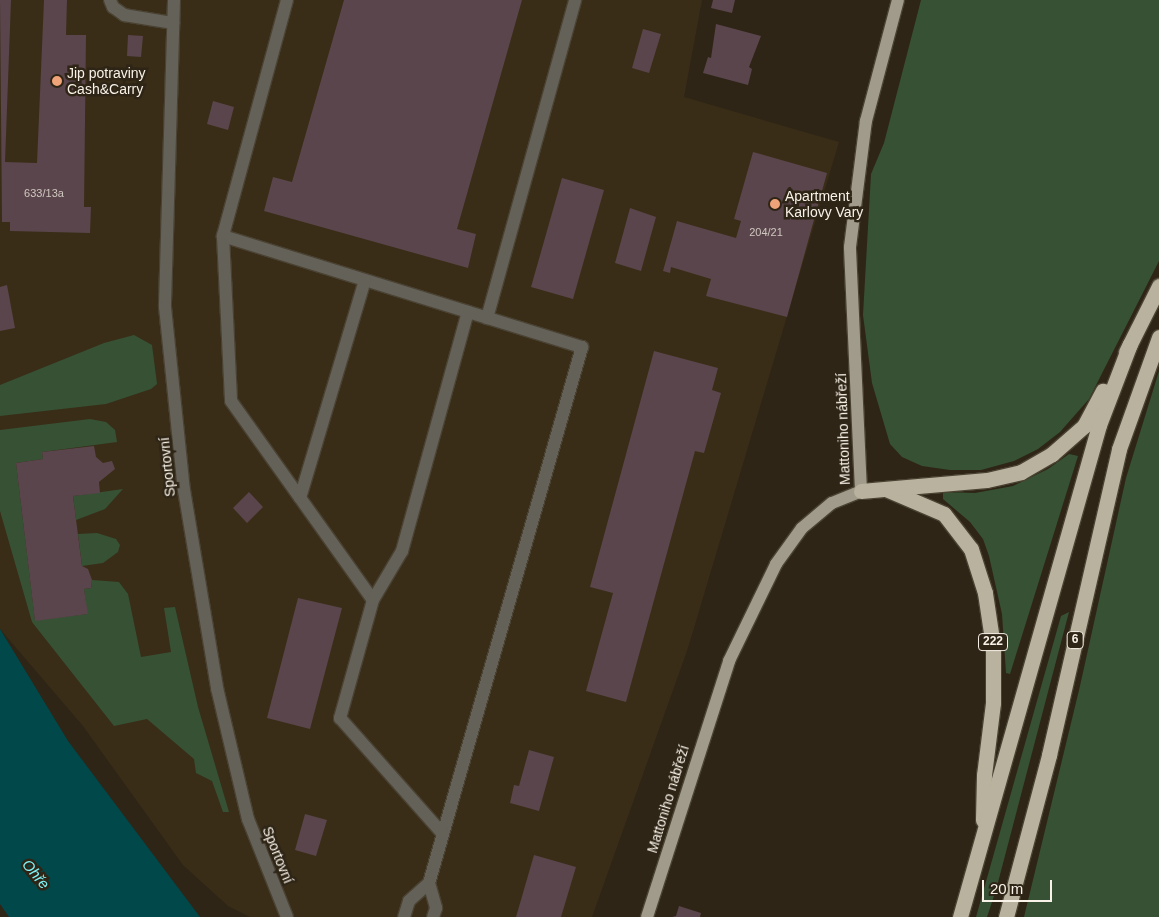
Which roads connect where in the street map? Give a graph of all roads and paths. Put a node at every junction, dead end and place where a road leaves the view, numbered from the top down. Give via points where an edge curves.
1 (110, 0) edge
2 (174, 0) edge
3 (286, 0) edge
4 (575, 0) edge
5 (898, 0) edge
6 (173, 23) junction
7 (223, 236) junction
8 (365, 280) junction
9 (1159, 286) edge
10 (468, 312) junction
11 (487, 318) junction
12 (1159, 337) edge
13 (1130, 344) junction
14 (886, 489) junction
15 (861, 491) junction
16 (300, 498) junction
17 (373, 600) junction
18 (443, 834) junction
19 (983, 844) junction
20 (429, 883) junction
21 (287, 917) edge
22 (404, 917) edge
23 (433, 917) edge
24 (647, 917) edge
25 (960, 917) edge
26 (1006, 917) edge

1 - 6 street via 113,8 124,15
2 - 6 street, Sportovní
3 - 7 street
4 - 11 street
5 - 15 main road, Mattoniho nábřeží via 866,121 850,247
6 - 21 street, Sportovní via 165,307 184,490 217,688 246,809
7 - 8 street
7 - 16 street via 231,401
8 - 10 street
8 - 16 street
9 - 13 highway
10 - 11 street
10 - 17 street via 402,551
11 - 18 street via 582,347
12 - 26 highway, 6 via 1119,449 1049,755
13 - 14 highway via 1084,426 1052,454 1020,472 987,480
13 - 19 highway via 1099,425
14 - 15 highway, 222
14 - 19 highway, 222 via 944,514 971,549 985,593 993,646 993,703 984,775
15 - 24 main road, Mattoniho nábřeží / 222 via 832,503 802,528 776,564 729,660
16 - 17 street
17 - 18 street via 340,718
18 - 20 street
19 - 25 highway
20 - 22 street via 409,900
20 - 23 street via 436,908

